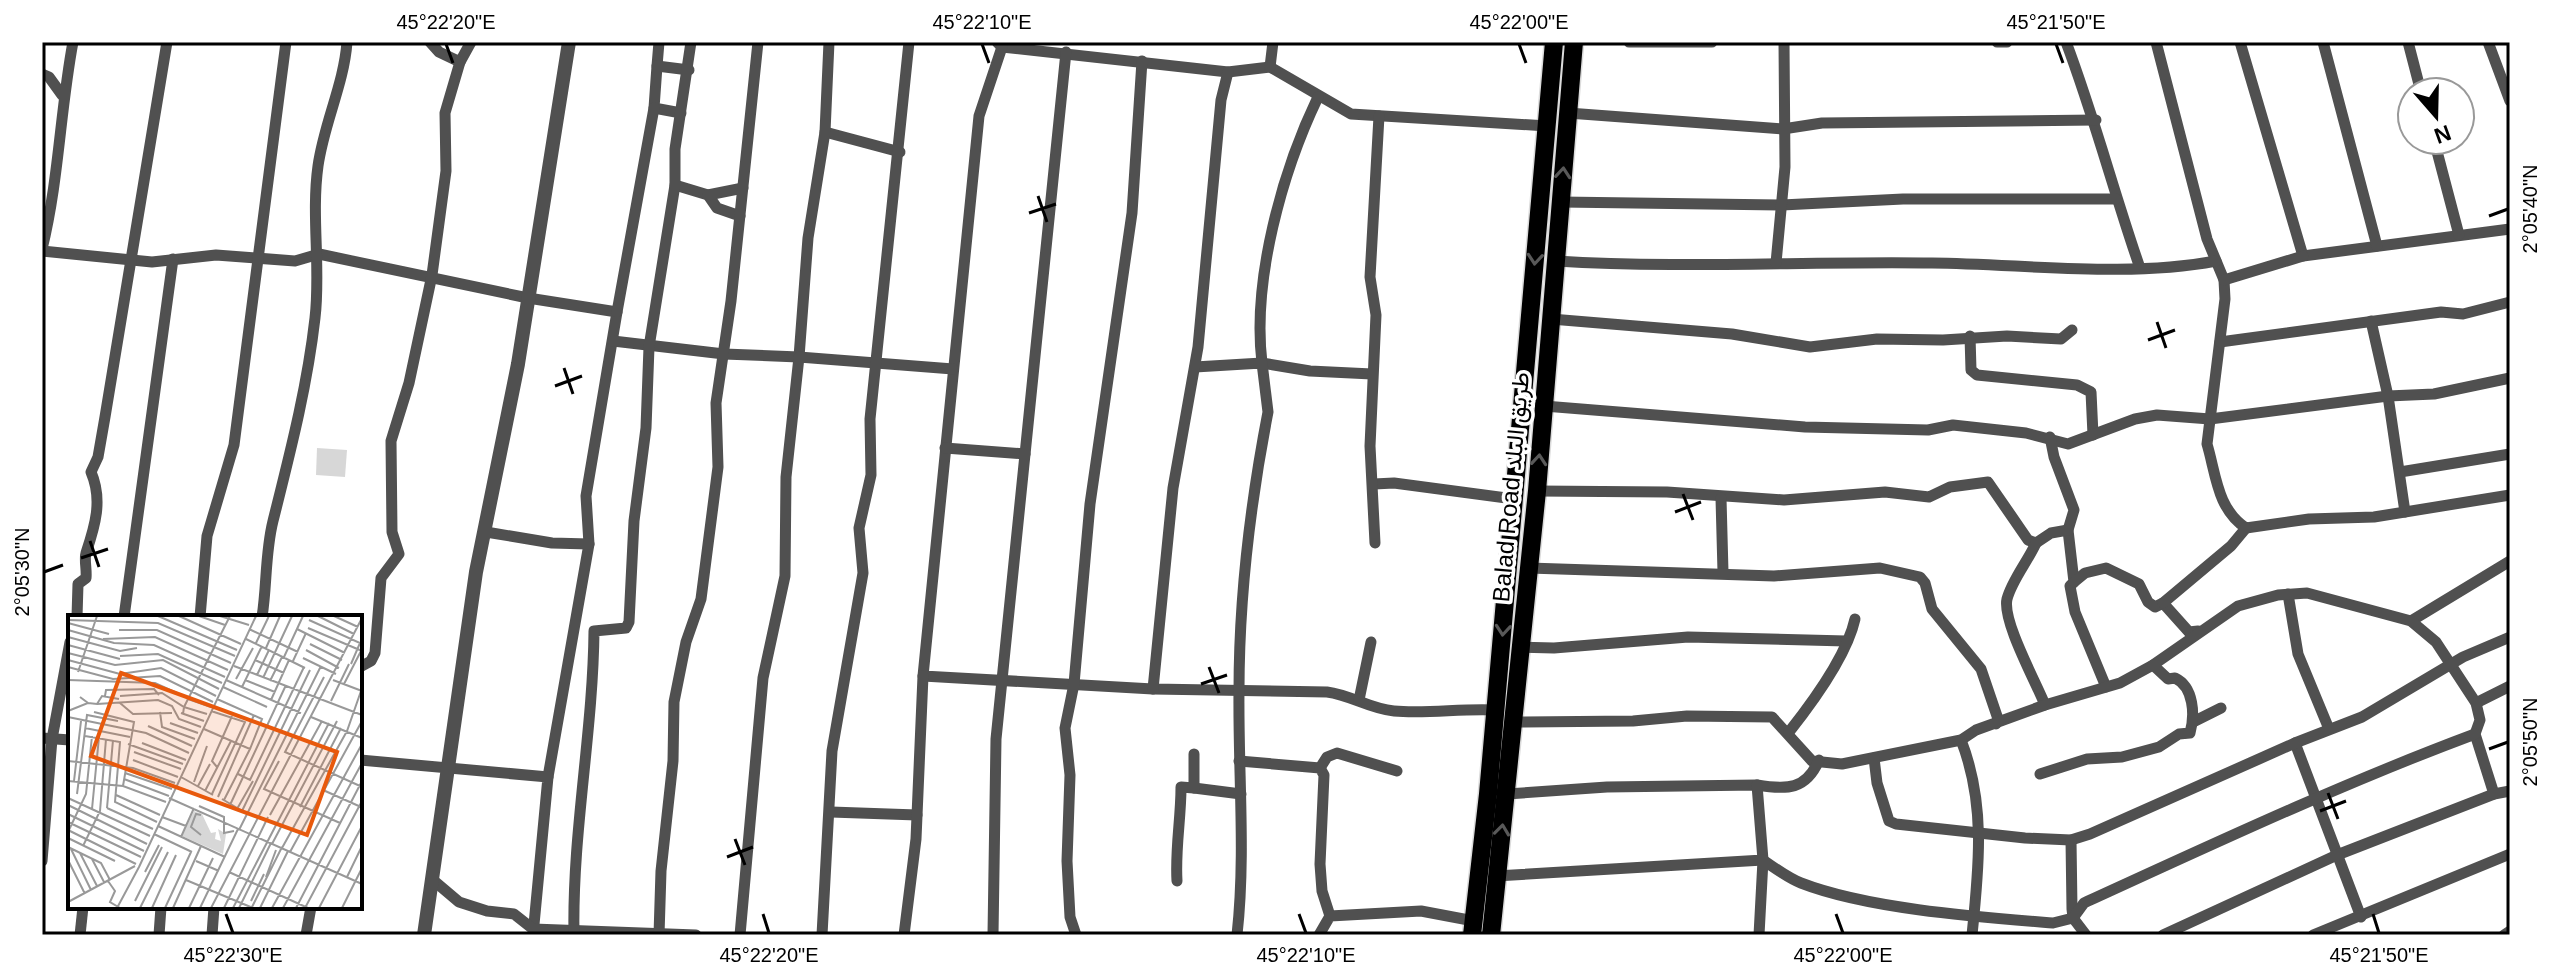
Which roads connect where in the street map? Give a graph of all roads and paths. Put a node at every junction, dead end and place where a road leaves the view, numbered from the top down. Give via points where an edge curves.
1 (73, 42) edge
2 (167, 42) edge
3 (286, 42) edge
4 (347, 42) edge
5 (430, 42) edge
6 (471, 42) edge
7 (569, 42) edge
8 (659, 42) edge
9 (691, 42) edge
10 (758, 42) edge
11 (829, 42) edge
12 (909, 42) edge
13 (1273, 42) edge
14 (1554, 42) edge
15 (1574, 42) edge
16 (1629, 42) edge
17 (1712, 42) edge
18 (1784, 42) edge
19 (1997, 42) edge
20 (2007, 42) edge
21 (2066, 42) edge
22 (2156, 42) edge
23 (2240, 42) edge
24 (2323, 42) edge
25 (2408, 42) edge
26 (2488, 42) edge
27 (999, 45) edge
28 (1066, 52) junction
29 (1142, 61) junction
30 (460, 62) junction
31 (657, 66) junction
32 (1270, 67) junction
33 (689, 70) junction
34 (1228, 72) junction
35 (42, 74) edge
36 (2417, 76) edge
37 (62, 95) junction
38 (1318, 97) junction
39 (2510, 101) edge
40 (654, 108) junction
41 (681, 113) junction
42 (1568, 113) junction
43 (1379, 116) junction
44 (2096, 120) junction
45 (1547, 126) junction
46 (1783, 129) junction
47 (825, 132) junction
48 (900, 152) junction
49 (2438, 156) edge
50 (675, 185) junction
51 (743, 188) junction
52 (708, 195) junction
53 (2116, 199) junction
54 (1561, 202) junction
55 (1782, 205) junction
56 (740, 216) junction
57 (2510, 229) edge
58 (2459, 235) junction
59 (2377, 246) junction
60 (42, 250) edge
61 (319, 254) junction
62 (2303, 256) junction
63 (173, 259) junction
64 (130, 260) junction
65 (258, 261) junction
66 (1556, 261) junction
67 (2216, 261) junction
68 (1776, 263) junction
69 (2140, 268) junction
70 (432, 275) junction
71 (2224, 280) junction
72 (528, 298) junction
73 (2510, 302) edge
74 (617, 312) junction
75 (1551, 319) junction
76 (2371, 321) junction
77 (2072, 330) dead end
78 (1970, 336) junction
79 (613, 341) junction
80 (2220, 342) junction
81 (649, 347) junction
82 (724, 354) junction
83 (799, 357) junction
84 (1262, 363) junction
85 (876, 364) junction
86 (1195, 367) junction
87 (953, 369) junction
88 (1372, 374) junction
89 (2510, 378) edge
90 (2388, 396) junction
91 (1544, 406) junction
92 (2210, 419) junction
93 (2093, 435) junction
94 (2050, 437) junction
95 (945, 448) junction
96 (1025, 454) junction
97 (2510, 454) edge
98 (2400, 472) junction
99 (1374, 484) junction
100 (1537, 491) junction
101 (2510, 495) edge
102 (1721, 498) junction
103 (1514, 499) junction
104 (2405, 512) junction
105 (2246, 528) junction
106 (2068, 530) junction
107 (486, 532) junction
108 (1375, 543) dead end
109 (2036, 543) junction
110 (589, 544) junction
111 (2510, 561) edge
112 (1529, 568) junction
113 (1723, 572) junction
114 (2074, 582) junction
115 (2288, 594) junction
116 (2163, 603) junction
117 (77, 615) edge
118 (124, 615) edge
119 (200, 615) edge
120 (262, 615) edge
121 (1855, 619) dead end
122 (2411, 621) junction
123 (2199, 631) junction
124 (2510, 637) edge
125 (1846, 641) junction
126 (1371, 642) dead end
127 (1519, 647) junction
128 (68, 650) edge
129 (2153, 665) junction
130 (2450, 665) junction
131 (362, 666) edge
132 (923, 676) junction
133 (1001, 679) junction
134 (1074, 684) junction
135 (2510, 686) edge
136 (2106, 687) junction
137 (1153, 689) junction
138 (1239, 689) junction
139 (1359, 700) junction
140 (2476, 703) junction
141 (2045, 705) junction
142 (2221, 708) dead end
143 (1496, 710) junction
144 (2195, 721) junction
145 (1513, 722) junction
146 (1996, 724) junction
147 (2329, 729) junction
148 (1789, 732) junction
149 (2475, 734) junction
150 (47, 739) edge
151 (68, 740) edge
152 (1961, 740) junction
153 (2295, 743) junction
154 (1194, 754) dead end
155 (1874, 758) junction
156 (362, 760) edge
157 (1819, 760) junction
158 (1239, 761) junction
159 (447, 768) junction
160 (1320, 768) junction
161 (1397, 771) dead end
162 (2040, 774) dead end
163 (548, 777) junction
164 (1757, 785) junction
165 (1194, 788) junction
166 (2510, 791) edge
167 (1241, 794) junction
168 (1507, 794) junction
169 (2494, 794) junction
170 (2315, 797) junction
171 (831, 812) junction
172 (917, 815) junction
173 (1981, 831) junction
174 (2071, 840) junction
175 (2510, 854) edge
176 (2337, 855) junction
177 (1763, 860) junction
178 (42, 861) edge
179 (1496, 876) junction
180 (433, 880) junction
181 (1177, 881) dead end
182 (83, 909) edge
183 (161, 909) edge
184 (214, 909) edge
185 (311, 909) edge
186 (1974, 914) junction
187 (1330, 916) junction
188 (2361, 917) junction
189 (2073, 918) junction
190 (1473, 928) edge
191 (2510, 931) edge
192 (533, 932) edge
193 (574, 932) edge
194 (659, 934) edge
195 (80, 935) edge
196 (159, 935) edge
197 (212, 935) edge
198 (306, 935) edge
199 (424, 935) edge
200 (696, 935) edge
201 (740, 935) edge
202 (822, 935) edge
203 (904, 935) edge
204 (993, 935) edge
205 (1076, 935) edge
206 (1237, 935) edge
207 (1319, 935) edge
208 (1491, 935) edge
209 (1759, 935) edge
210 (1972, 935) edge
211 (2086, 935) edge
212 (2163, 935) edge
213 (2313, 935) edge
214 (2504, 935) edge

1 - 37 street
2 - 64 street
3 - 65 street
4 - 61 street via 345,73 331,102 317,169
5 - 30 street
6 - 30 street
7 - 72 street
8 - 31 street
9 - 33 street
10 - 51 street
11 - 47 street
12 - 48 street
13 - 32 street
14 - 45 highway, Balad Road طريق البلد
15 - 42 highway, Balad Road طريق البلد
16 - 17 street
18 - 46 street
19 - 20 street
21 - 44 street
22 - 67 street
23 - 62 street
24 - 59 street
25 - 36 street
26 - 39 street
27 - 28 street
27 - 87 street via 979,116
28 - 29 street
28 - 96 street
29 - 34 street
29 - 134 street via 1132,213 1090,504
30 - 70 street via 445,113 446,171
31 - 33 street
31 - 40 street
32 - 34 street
32 - 38 street
33 - 41 street
34 - 86 street via 1218,125
35 - 37 street
37 - 60 street via 58,171
38 - 43 street via 1351,114
38 - 84 street via 1297,140 1272,229 1260,308
40 - 41 street
40 - 74 street
41 - 50 street
42 - 46 street
54 -> 42 highway, Balad Road طريق البلد
43 - 45 street
43 - 88 street via 1370,277 1376,315
44 - 46 street via 1822,123
44 - 53 street
45 -> 103 highway, Balad Road طريق البلد
46 - 55 street
47 - 48 street
47 - 83 street via 808,238
48 - 85 street
49 - 58 street
50 - 52 street
50 - 81 street
51 - 52 street
51 - 56 street
52 - 56 street via 717,208
53 - 55 street
53 - 69 street
54 - 55 street
54 - 66 highway, Balad Road طريق البلد
55 - 68 street
56 - 82 street
57 - 58 street
58 - 59 street
59 - 62 street
60 - 64 street
61 - 65 street via 295,261
61 - 70 street
61 - 120 street via 302,413 273,522
62 - 71 street
63 - 64 street
63 - 65 street via 216,255
63 - 118 street
64 - 117 street via 91,472 97,507 92,544 85,555 86,578 78,584
65 - 119 street via 234,445 207,536
66 - 68 street via 1653,267
66 - 75 highway, Balad Road طريق البلد
67 - 69 street
67 - 71 street
68 - 69 street
70 - 72 street
70 - 131 street via 391,441 392,532 399,554 381,578 375,653
71 - 80 street
72 - 74 street
72 - 107 street
73 - 76 street via 2463,314
74 - 79 street
75 - 78 street via 1720,333 1810,347
75 - 91 highway, Balad Road طريق البلد
76 - 80 street
76 - 90 street
77 - 78 street via 2061,339
78 - 93 street via 1971,370 1977,375 2077,385 2091,392
79 - 81 street
79 - 110 street via 586,496
80 - 92 street
81 - 82 street
81 - 193 street via 629,622 626,628 594,631
82 - 83 street
82 - 194 street via 716,403 718,467 701,599 674,702
83 - 85 street
83 - 201 street via 786,477 785,576 763,678
84 - 86 street
84 - 88 street
84 - 138 street via 1268,412 1247,535
85 - 87 street
85 - 171 street via 871,475 859,528 863,573 832,751
86 - 137 street via 1173,488
87 - 95 street
88 - 99 street
89 - 90 street via 2434,394
90 - 92 street
90 - 98 street
91 - 94 street via 1805,427 1928,430 1953,425
100 -> 91 highway, Balad Road طريق البلد
92 - 93 street via 2157,415
92 - 105 street via 2209,466 2233,520
93 - 94 street via 2068,444
94 - 106 street via 2074,510
95 - 96 street
95 - 132 street
96 - 133 street
97 - 98 street
98 - 104 street
99 - 103 street
99 - 108 street
100 - 102 street
100 - 112 highway, Balad Road طريق البلد
101 - 104 street
102 - 109 street via 1784,500 1885,492 1929,497 1950,487 1988,482 2013,522
102 - 113 street
103 -> 143 highway, Balad Road طريق البلد
104 - 105 street
105 - 116 street
106 - 109 street
106 - 114 street
107 - 110 street
107 - 159 street
109 - 141 street via 2012,585 2006,608
110 - 163 street
111 - 122 street
112 - 113 street
112 - 127 highway, Balad Road طريق البلد
113 - 146 street via 1785,576 1880,568 1920,577 1932,609 1981,669
114 - 116 street via 2106,568 2139,584 2155,607
114 - 136 street via 2070,586 2075,612
115 - 122 street via 2327,596
115 - 123 street via 2238,606
115 - 147 street via 2298,654
116 - 123 street via 2189,632
121 - 125 street
122 - 130 street via 2436,642
123 - 129 street
124 - 130 street
125 - 127 street via 1688,637
125 - 148 street via 1812,703
126 - 139 street
127 - 145 highway, Balad Road طريق البلد
128 - 150 street
129 - 136 street
129 - 144 street via 2168,679 2184,682
130 - 140 street
130 - 147 street via 2395,700
132 - 133 street
132 - 172 street
133 - 134 street
133 - 204 street via 993,804
134 - 137 street
134 - 205 street via 1065,728 1070,775 1067,861
135 - 140 street
136 - 141 street
137 - 138 street
138 - 139 street via 1327,692
138 - 158 street
139 - 143 street via 1391,711
140 - 149 street via 2480,720
141 - 146 street
142 - 144 street
143 - 190 highway, Balad Road طريق البلد
144 - 162 street via 2190,733 2159,747 2087,759
145 - 148 street via 1772,717
145 - 168 highway, Balad Road طريق البلد
146 - 152 street
147 - 153 street
148 - 157 street via 1805,756
149 - 169 street
149 - 170 street
150 - 151 street
150 - 178 street
152 - 155 street
152 - 173 street via 1973,771
153 - 170 street
153 - 174 street
154 - 165 street
155 - 157 street via 1842,764
155 - 173 street via 1889,821
156 - 159 street
157 - 164 street via 1803,783 1777,789
158 - 160 street
158 - 167 street
159 - 163 street
159 - 180 street
160 - 161 street via 1337,753
160 - 187 street via 1325,778 1320,864
163 - 192 street
164 - 168 street
164 - 177 street
165 - 167 street
165 - 181 street via 1181,787
166 - 169 street
167 - 206 street via 1243,880
179 -> 168 highway, Balad Road طريق البلد
169 - 176 street
170 - 176 street
170 - 189 street via 2084,903
171 - 172 street
171 - 202 street
172 - 203 street
173 - 174 street
173 - 186 street
174 - 189 street
175 - 188 street
176 - 188 street
176 - 212 street
177 - 179 street
177 - 186 street via 1798,882 1843,895
177 - 209 street
179 - 208 highway, Balad Road طريق البلد
180 - 192 street via 459,902 514,914
180 - 199 street
182 - 195 street
183 - 196 street
184 - 197 street
185 - 198 street
186 - 189 street via 2053,923
186 - 210 street
187 - 190 street via 1421,911
187 - 207 street
188 - 213 street
189 - 211 street
191 - 214 street
192 - 193 street
193 - 194 street
194 - 200 street

